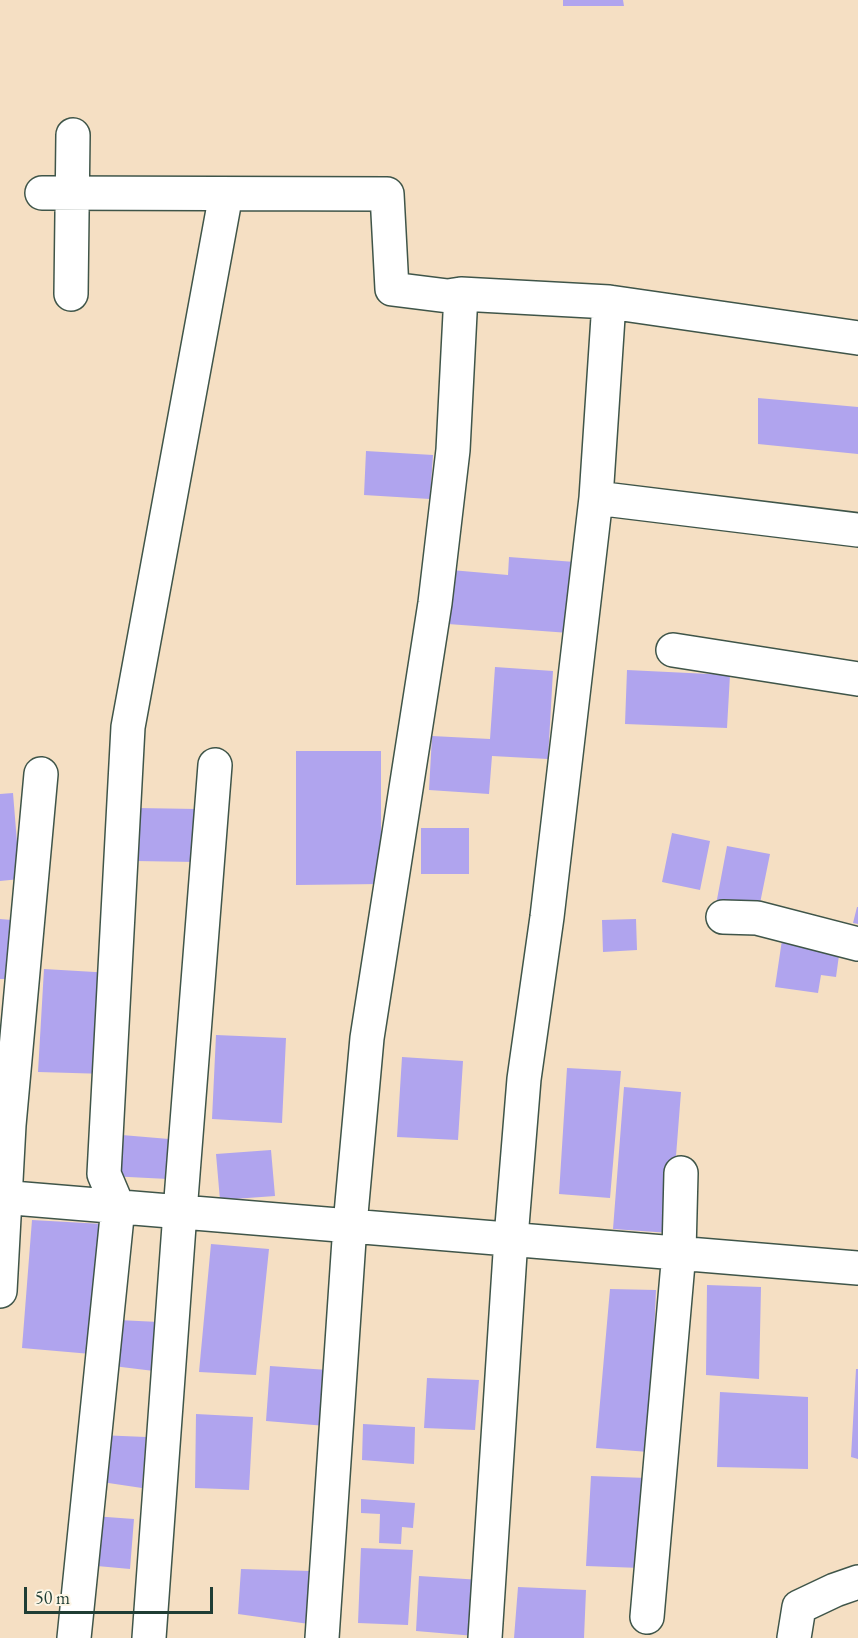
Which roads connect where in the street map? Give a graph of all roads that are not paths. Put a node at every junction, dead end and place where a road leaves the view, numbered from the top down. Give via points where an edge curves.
1 (73, 135) dead end
2 (57, 193) junction
3 (226, 194) junction
4 (71, 294) dead end
5 (461, 294) junction
6 (609, 302) junction
7 (858, 338) edge
8 (596, 498) junction
9 (858, 530) edge
10 (673, 650) dead end
11 (858, 679) edge
12 (215, 765) dead end
13 (41, 774) dead end
14 (723, 917) dead end
15 (858, 944) edge
16 (681, 1173) dead end
17 (3, 1197) edge
18 (118, 1207) junction
19 (180, 1212) junction
20 (350, 1225) junction
21 (511, 1238) junction
22 (679, 1252) junction
23 (858, 1268) edge
24 (0, 1291) edge
25 (858, 1582) edge
26 (647, 1617) dead end
27 (74, 1638) edge
28 (149, 1638) edge
29 (321, 1638) edge
30 (485, 1638) edge
31 (794, 1638) edge

1 - 2 street
2 - 3 street
2 - 4 street
3 - 5 street via 387,194 392,289
3 - 18 street via 128,727 104,1174
5 - 6 street
5 - 20 street via 453,450 435,603 367,1038
6 - 7 street
6 - 8 street
8 - 9 street
8 - 21 street via 524,1079
10 - 11 street
12 - 19 street
13 - 17 street
14 - 15 street via 757,918
16 - 22 street
17 - 18 street
17 - 24 street
18 - 19 street
18 - 27 street
19 - 20 street
19 - 28 street
20 - 21 street
20 - 29 street
21 - 22 street
21 - 30 street
22 - 23 street
22 - 26 street
25 - 31 street via 800,1607

